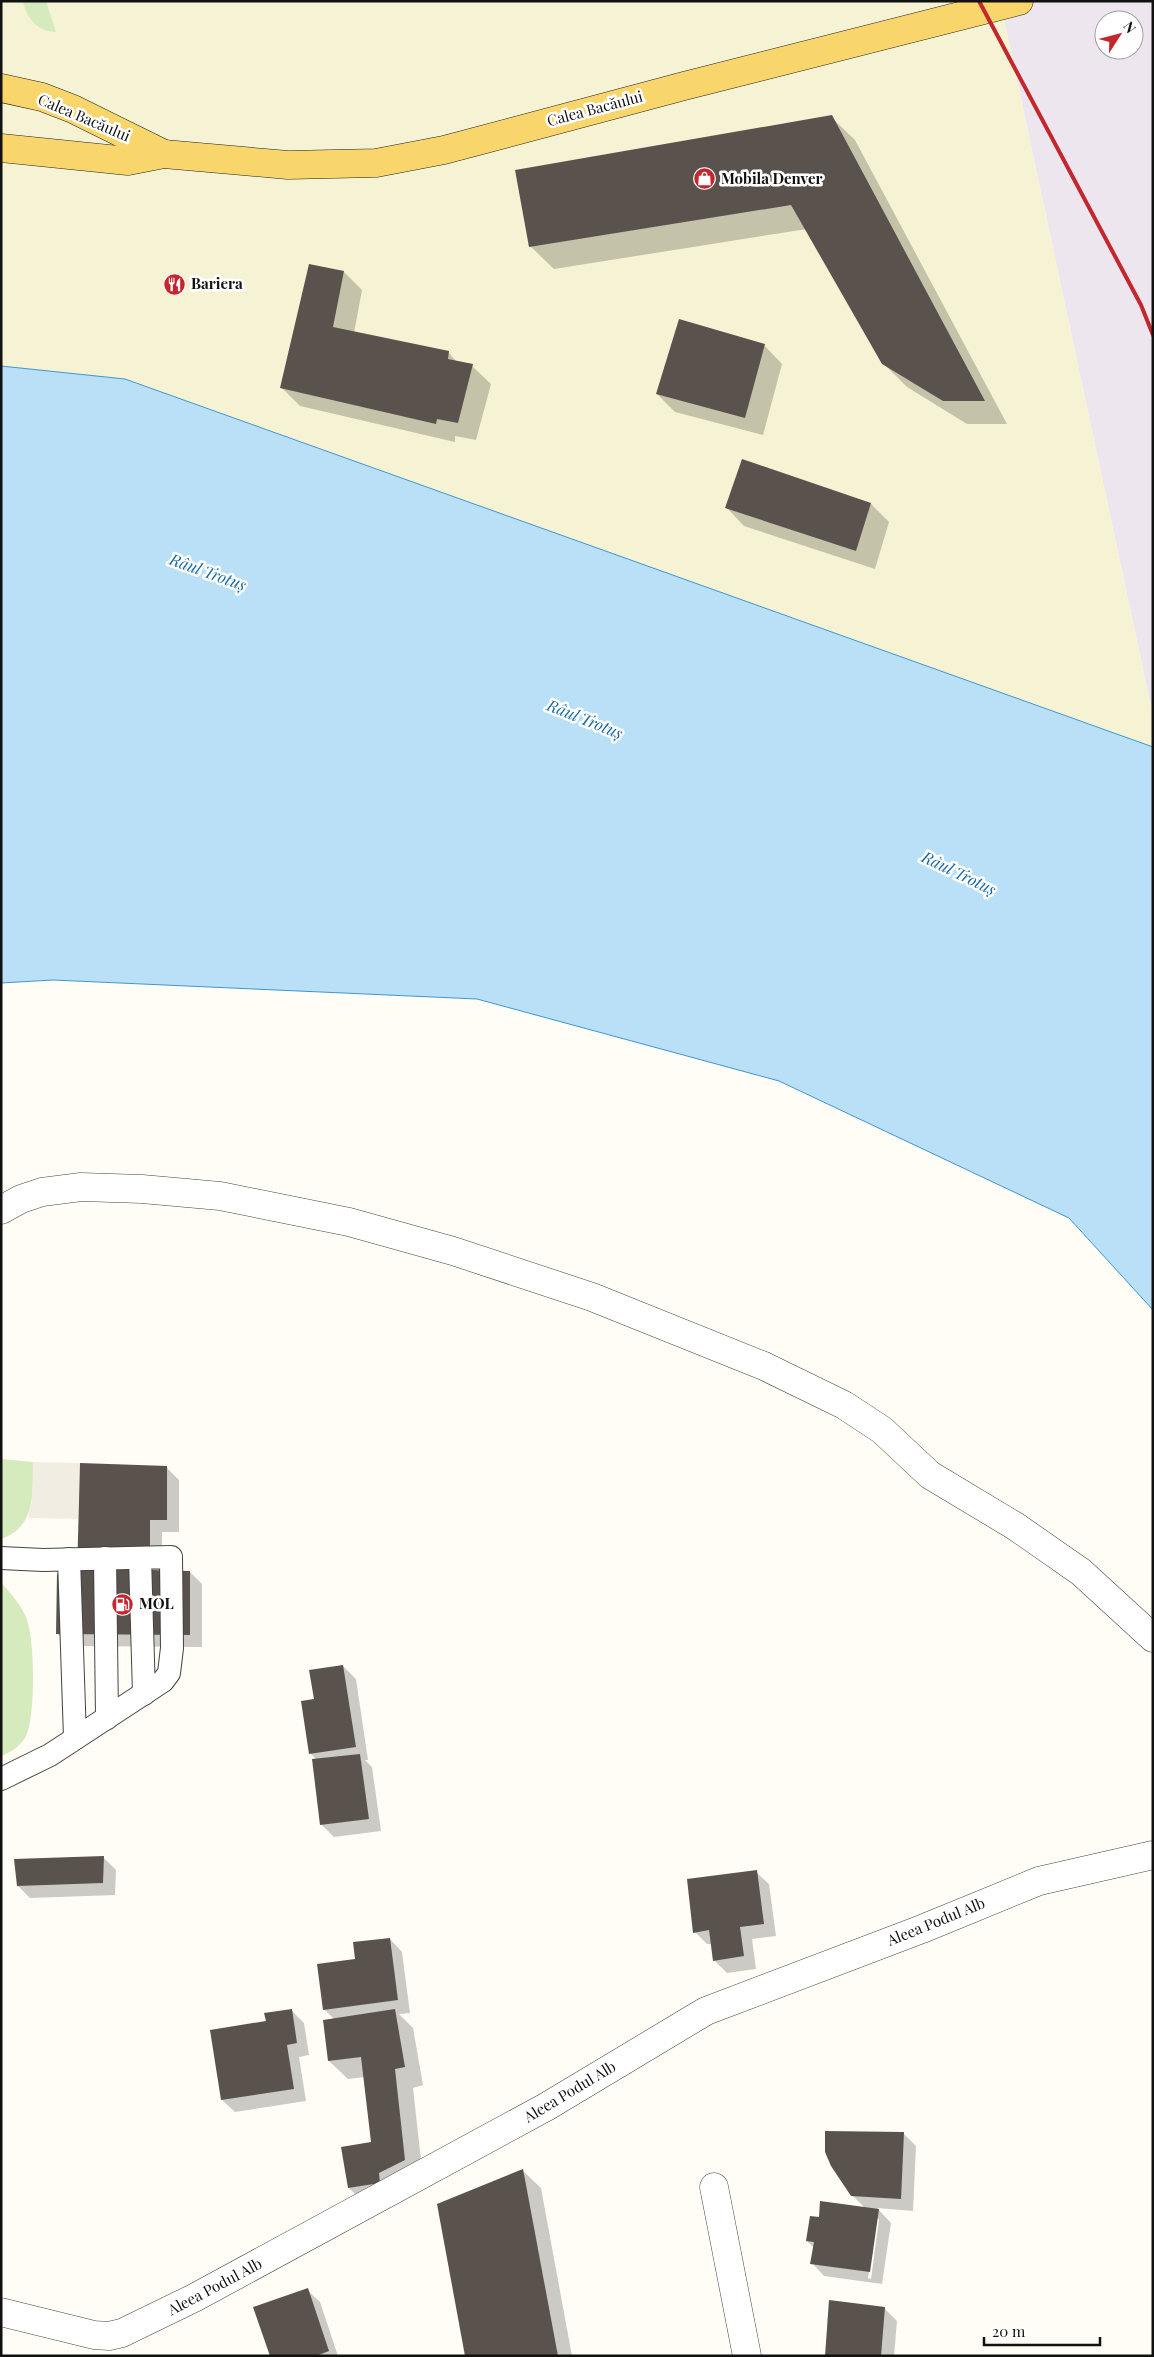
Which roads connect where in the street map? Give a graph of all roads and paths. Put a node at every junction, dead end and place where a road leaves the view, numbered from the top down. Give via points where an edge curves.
1 (1019, 1) edge
2 (1, 88) edge
3 (1, 148) edge
4 (164, 154) junction
5 (1, 1210) edge
6 (1, 1558) edge
7 (105, 1558) junction
8 (140, 1558) junction
9 (69, 1559) junction
10 (1153, 1638) edge
11 (144, 1694) junction
12 (107, 1718) junction
13 (75, 1738) junction
14 (1, 1779) edge
15 (1153, 1854) edge
16 (714, 2187) dead end
17 (1, 2312) edge
18 (747, 2356) edge

1 - 4 main road, Calea Bacăului via 444,150 376,163 288,164
2 - 4 main road, Calea Bacăului via 42,97 73,109
3 - 4 main road, Calea Bacăului via 128,161
5 - 10 street via 20,1198 81,1187 142,1188 220,1196 348,1222 453,1251 592,1297 764,1366 844,1405 882,1430 930,1475 1015,1526 1081,1572
6 - 9 lane
7 - 8 lane
7 - 9 lane
7 - 12 lane
8 - 11 lane
8 - 11 lane via 171,1557 170,1673
9 - 13 lane
11 - 12 lane
12 - 13 lane
13 - 14 lane via 50,1755
15 - 17 street, Aleea Podul Alb via 1039,1881 706,2011 408,2184 122,2333 94,2335
16 - 18 street

